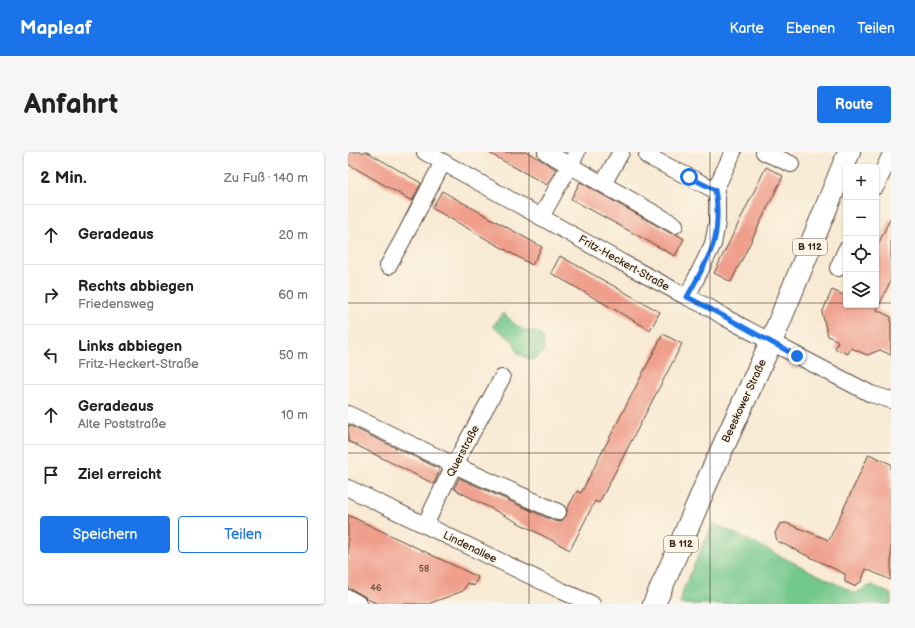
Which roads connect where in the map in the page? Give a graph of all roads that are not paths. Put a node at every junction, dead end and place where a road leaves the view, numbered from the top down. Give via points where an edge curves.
1 (425, 152) edge
2 (546, 152) edge
3 (621, 152) edge
4 (733, 152) edge
5 (764, 152) edge
6 (849, 152) edge
7 (891, 154) edge
8 (647, 156) dead end
9 (573, 158) edge
10 (443, 162) junction
11 (791, 164) dead end
12 (879, 180) edge
13 (603, 184) junction
14 (715, 190) junction
15 (541, 217) junction
16 (674, 225) dead end
17 (843, 257) edge
18 (388, 266) dead end
19 (838, 268) dead end
20 (687, 297) junction
21 (771, 342) junction
22 (502, 378) dead end
23 (891, 400) edge
24 (348, 414) edge
25 (454, 465) junction
26 (348, 488) edge
27 (558, 512) dead end
28 (425, 525) junction
29 (348, 598) edge
30 (359, 604) edge
31 (592, 604) edge
32 (654, 604) edge

1 - 10 street, Fritz-Heckert-Straße
2 - 9 street
3 - 13 street
4 - 14 street
5 - 11 street
6 - 21 main road, Beeskower Straße / B 112
7 - 12 street
8 - 14 street
9 - 13 street
9 - 15 street
10 - 15 street, Fritz-Heckert-Straße
10 - 18 street
13 - 16 street
14 - 20 street via 717,223 713,244
15 - 20 street, Fritz-Heckert-Straße
17 - 19 street
20 - 21 street, Fritz-Heckert-Straße
21 - 23 street, Fritz-Heckert-Straße via 872,394
21 - 32 main road, Beeskower Straße / B 112
22 - 25 street, Querstraße
24 - 25 street
25 - 27 street
25 - 28 street, Querstraße
26 - 28 street, Lindenallee
28 - 31 street, Lindenallee
29 - 30 street

